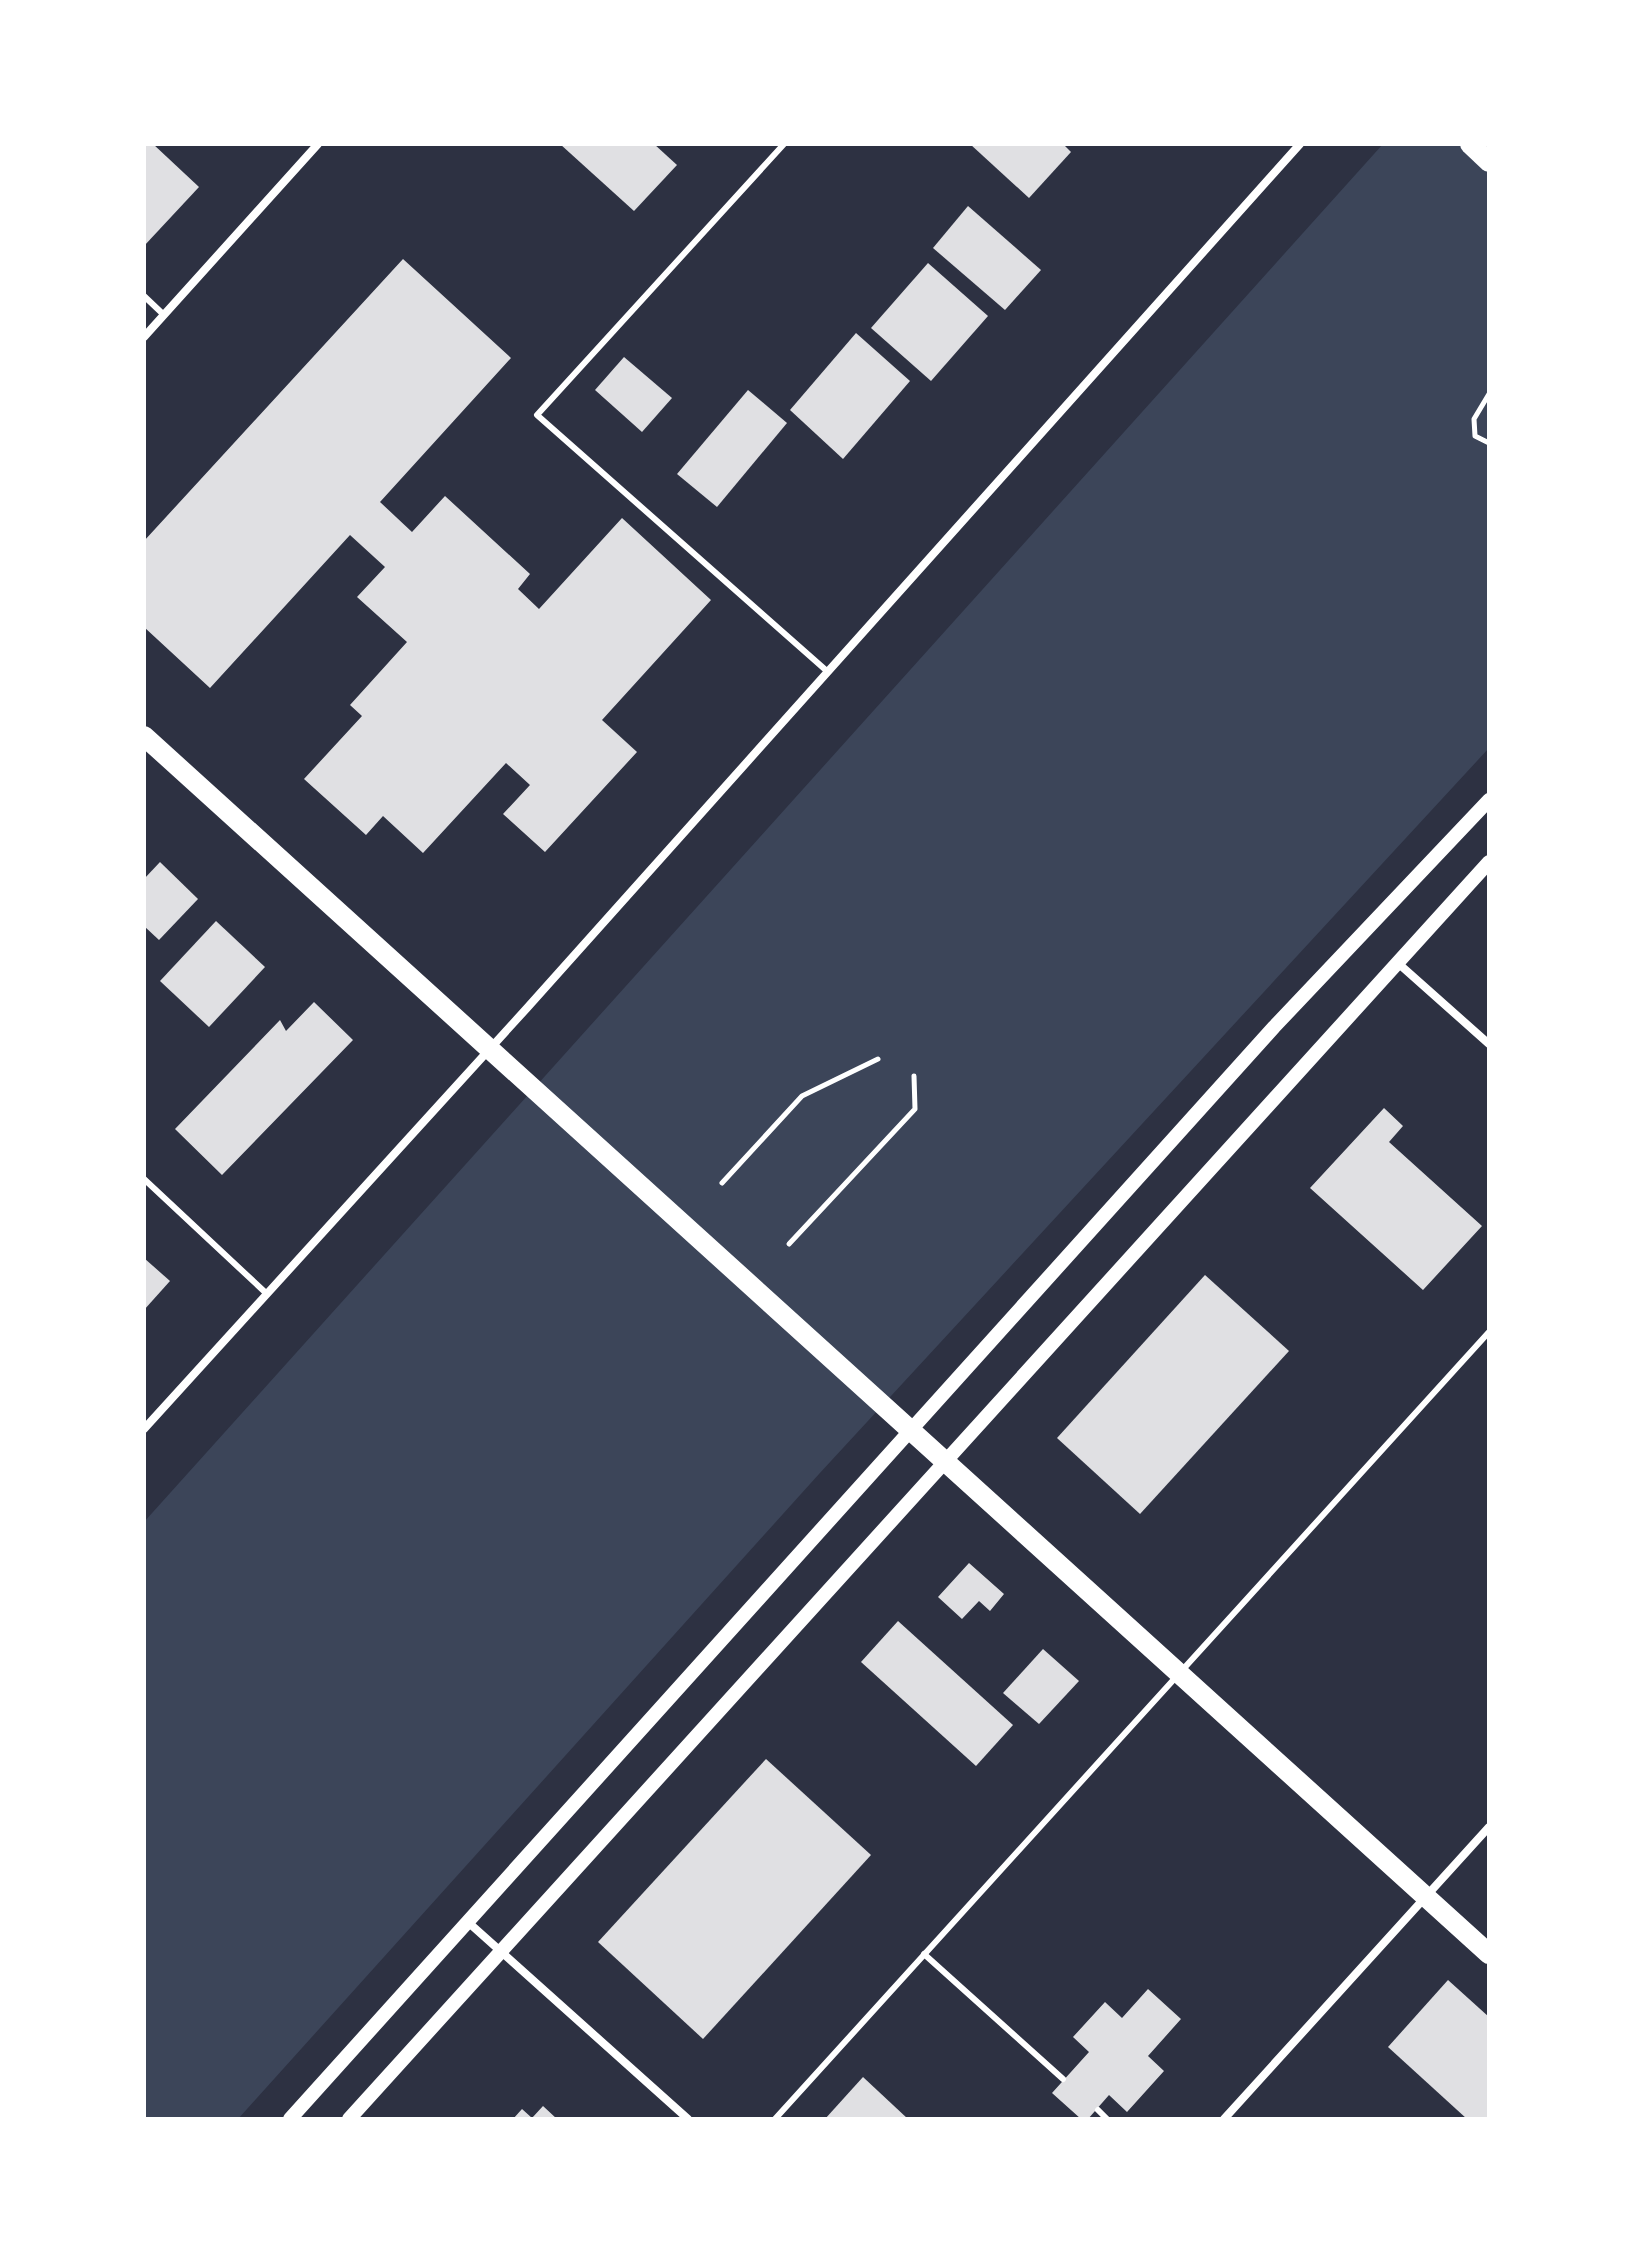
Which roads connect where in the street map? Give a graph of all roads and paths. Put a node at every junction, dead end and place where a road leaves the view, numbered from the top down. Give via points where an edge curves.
1 (318, 144) edge
2 (784, 144) edge
3 (1300, 144) edge
4 (1470, 144) edge
5 (1489, 162) edge
6 (144, 296) edge
7 (164, 315) junction
8 (144, 337) edge
9 (1489, 394) edge
10 (1489, 443) edge
11 (828, 672) junction
12 (144, 736) edge
13 (1489, 800) edge
14 (1489, 862) edge
15 (1399, 964) junction
16 (1489, 1044) edge
17 (489, 1050) junction
18 (878, 1059) dead end
19 (914, 1076) dead end
20 (144, 1179) edge
21 (722, 1183) dead end
22 (789, 1244) dead end
23 (267, 1294) junction
24 (1489, 1332) edge
25 (144, 1429) edge
26 (909, 1431) junction
27 (944, 1463) junction
28 (1178, 1674) junction
29 (1489, 1827) edge
30 (1426, 1898) junction
31 (469, 1923) junction
32 (500, 1951) junction
33 (924, 1954) junction
34 (1489, 1954) edge
35 (1063, 2079) dead end
36 (1098, 2110) dead end
37 (290, 2119) edge
38 (349, 2119) edge
39 (688, 2119) edge
40 (775, 2119) edge
41 (1107, 2119) edge
42 (1224, 2119) edge

1 - 7 street
2 - 11 lane via 537,415
3 - 11 street
4 - 5 main road
6 - 7 lane
7 - 8 street
9 - 10 path via 1474,419 1475,436
11 - 17 street
12 - 17 main road
13 - 26 street via 1274,1027
14 - 15 street
15 - 16 street
15 - 27 street
17 - 23 street
17 - 26 main road
18 - 21 path via 802,1096
19 - 22 path via 915,1109
20 - 23 lane
23 - 25 street
24 - 28 lane
26 - 27 main road
26 - 31 street
27 - 28 main road
27 - 32 street
28 - 30 main road
28 - 33 lane
29 - 30 street
30 - 34 main road
30 - 42 street
31 - 32 street
31 - 37 street
32 - 38 street
32 - 39 street
33 - 35 lane
33 - 40 lane
36 - 41 lane

